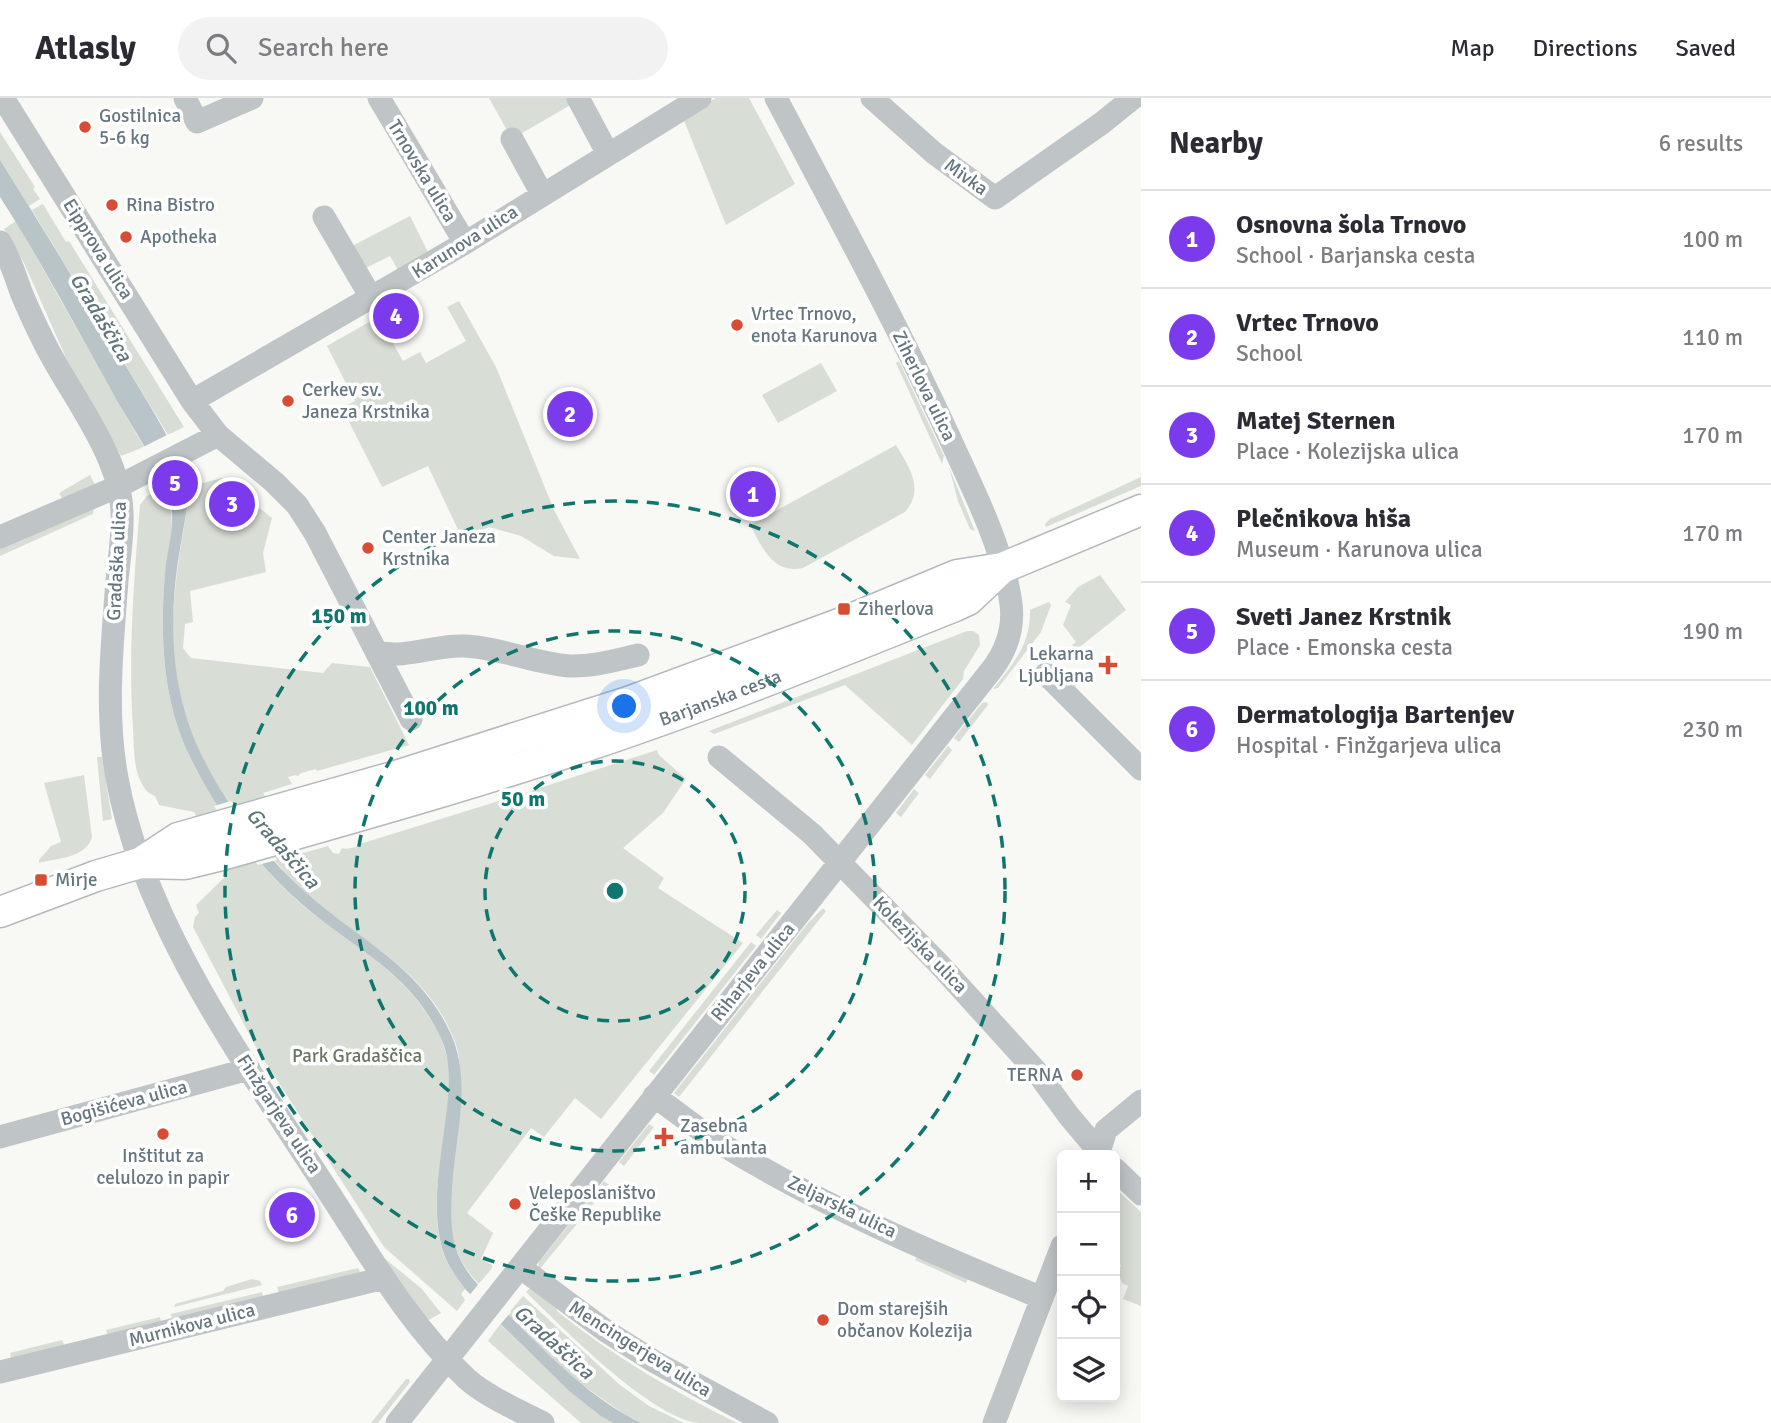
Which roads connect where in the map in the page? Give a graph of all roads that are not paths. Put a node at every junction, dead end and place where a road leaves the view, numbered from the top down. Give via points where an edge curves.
1 (3, 98) edge
2 (185, 98) edge
3 (253, 98) edge
4 (379, 98) edge
5 (578, 98) edge
6 (700, 98) edge
7 (776, 98) edge
8 (872, 98) edge
9 (1133, 98) edge
10 (512, 139) dead end
11 (608, 154) junction
12 (542, 194) junction
13 (324, 217) dead end
14 (0, 242) edge
15 (466, 243) junction
16 (372, 299) junction
17 (192, 401) junction
18 (218, 435) junction
19 (128, 481) junction
20 (1141, 510) edge
21 (0, 537) edge
22 (1002, 568) junction
23 (377, 652) junction
24 (638, 654) dead end
25 (1046, 674) dead end
26 (411, 719) dead end
27 (719, 757) dead end
28 (1141, 769) edge
29 (140, 863) junction
30 (840, 863) junction
31 (0, 912) edge
32 (248, 1069) junction
33 (654, 1096) junction
34 (1141, 1101) edge
35 (0, 1137) edge
36 (1098, 1150) edge
37 (1105, 1150) edge
38 (1120, 1174) edge
39 (1141, 1194) edge
40 (1057, 1259) edge
41 (514, 1274) junction
42 (384, 1278) junction
43 (1042, 1298) junction
44 (448, 1360) junction
45 (0, 1372) edge
46 (397, 1423) edge
47 (543, 1423) edge
48 (767, 1423) edge
49 (994, 1423) edge

1 - 17 street, Eipprova ulica
2 - 3 street via 197,122
4 - 15 street, Trnovska ulica
5 - 11 street
6 - 11 street, Karunova ulica
7 - 22 street, Ziherlova ulica via 939,414
8 - 9 street, Mivka via 934,153 995,198
10 - 12 street
11 - 12 street, Karunova ulica
12 - 15 street, Karunova ulica
13 - 16 street
14 - 19 street, Gradaška ulica via 45,344 111,463
15 - 16 street, Karunova ulica
16 - 17 street, Karunova ulica
17 - 18 street
18 - 19 street
18 - 23 street via 296,505
19 - 21 street
19 - 29 street, Gradaška ulica via 112,649 112,737 124,811
20 - 22 main road, Barjanska cesta
22 - 29 main road, Barjanska cesta via 968,600 638,729 534,763 211,843 178,838
22 - 30 street, Riharjeva ulica via 1012,621 1001,658
23 - 24 street via 409,655 459,645 568,666
23 - 26 street
25 - 28 street
27 - 30 street, Kolezijska ulica
29 - 31 main road, Barjanska cesta
29 - 32 street, Finžgarjeva ulica via 182,953
30 - 33 street, Riharjeva ulica
30 - 36 street, Kolezijska ulica via 994,1022
32 - 35 street, Bogišićeva ulica
32 - 42 street, Finžgarjeva ulica
33 - 41 street, Riharjeva ulica
33 - 43 street, Zeljarska ulica via 713,1139 791,1183
34 - 37 street via 1106,1130
38 - 39 street, Kolezijska ulica
40 - 43 street
41 - 44 street, Riharjeva ulica
41 - 48 street, Mencingerjeva ulica via 655,1362
42 - 44 street, Finžgarjeva ulica
42 - 45 street, Murnikova ulica
43 - 49 street
44 - 46 street, Riharjeva ulica
44 - 47 street, Finžgarjeva ulica via 471,1382

